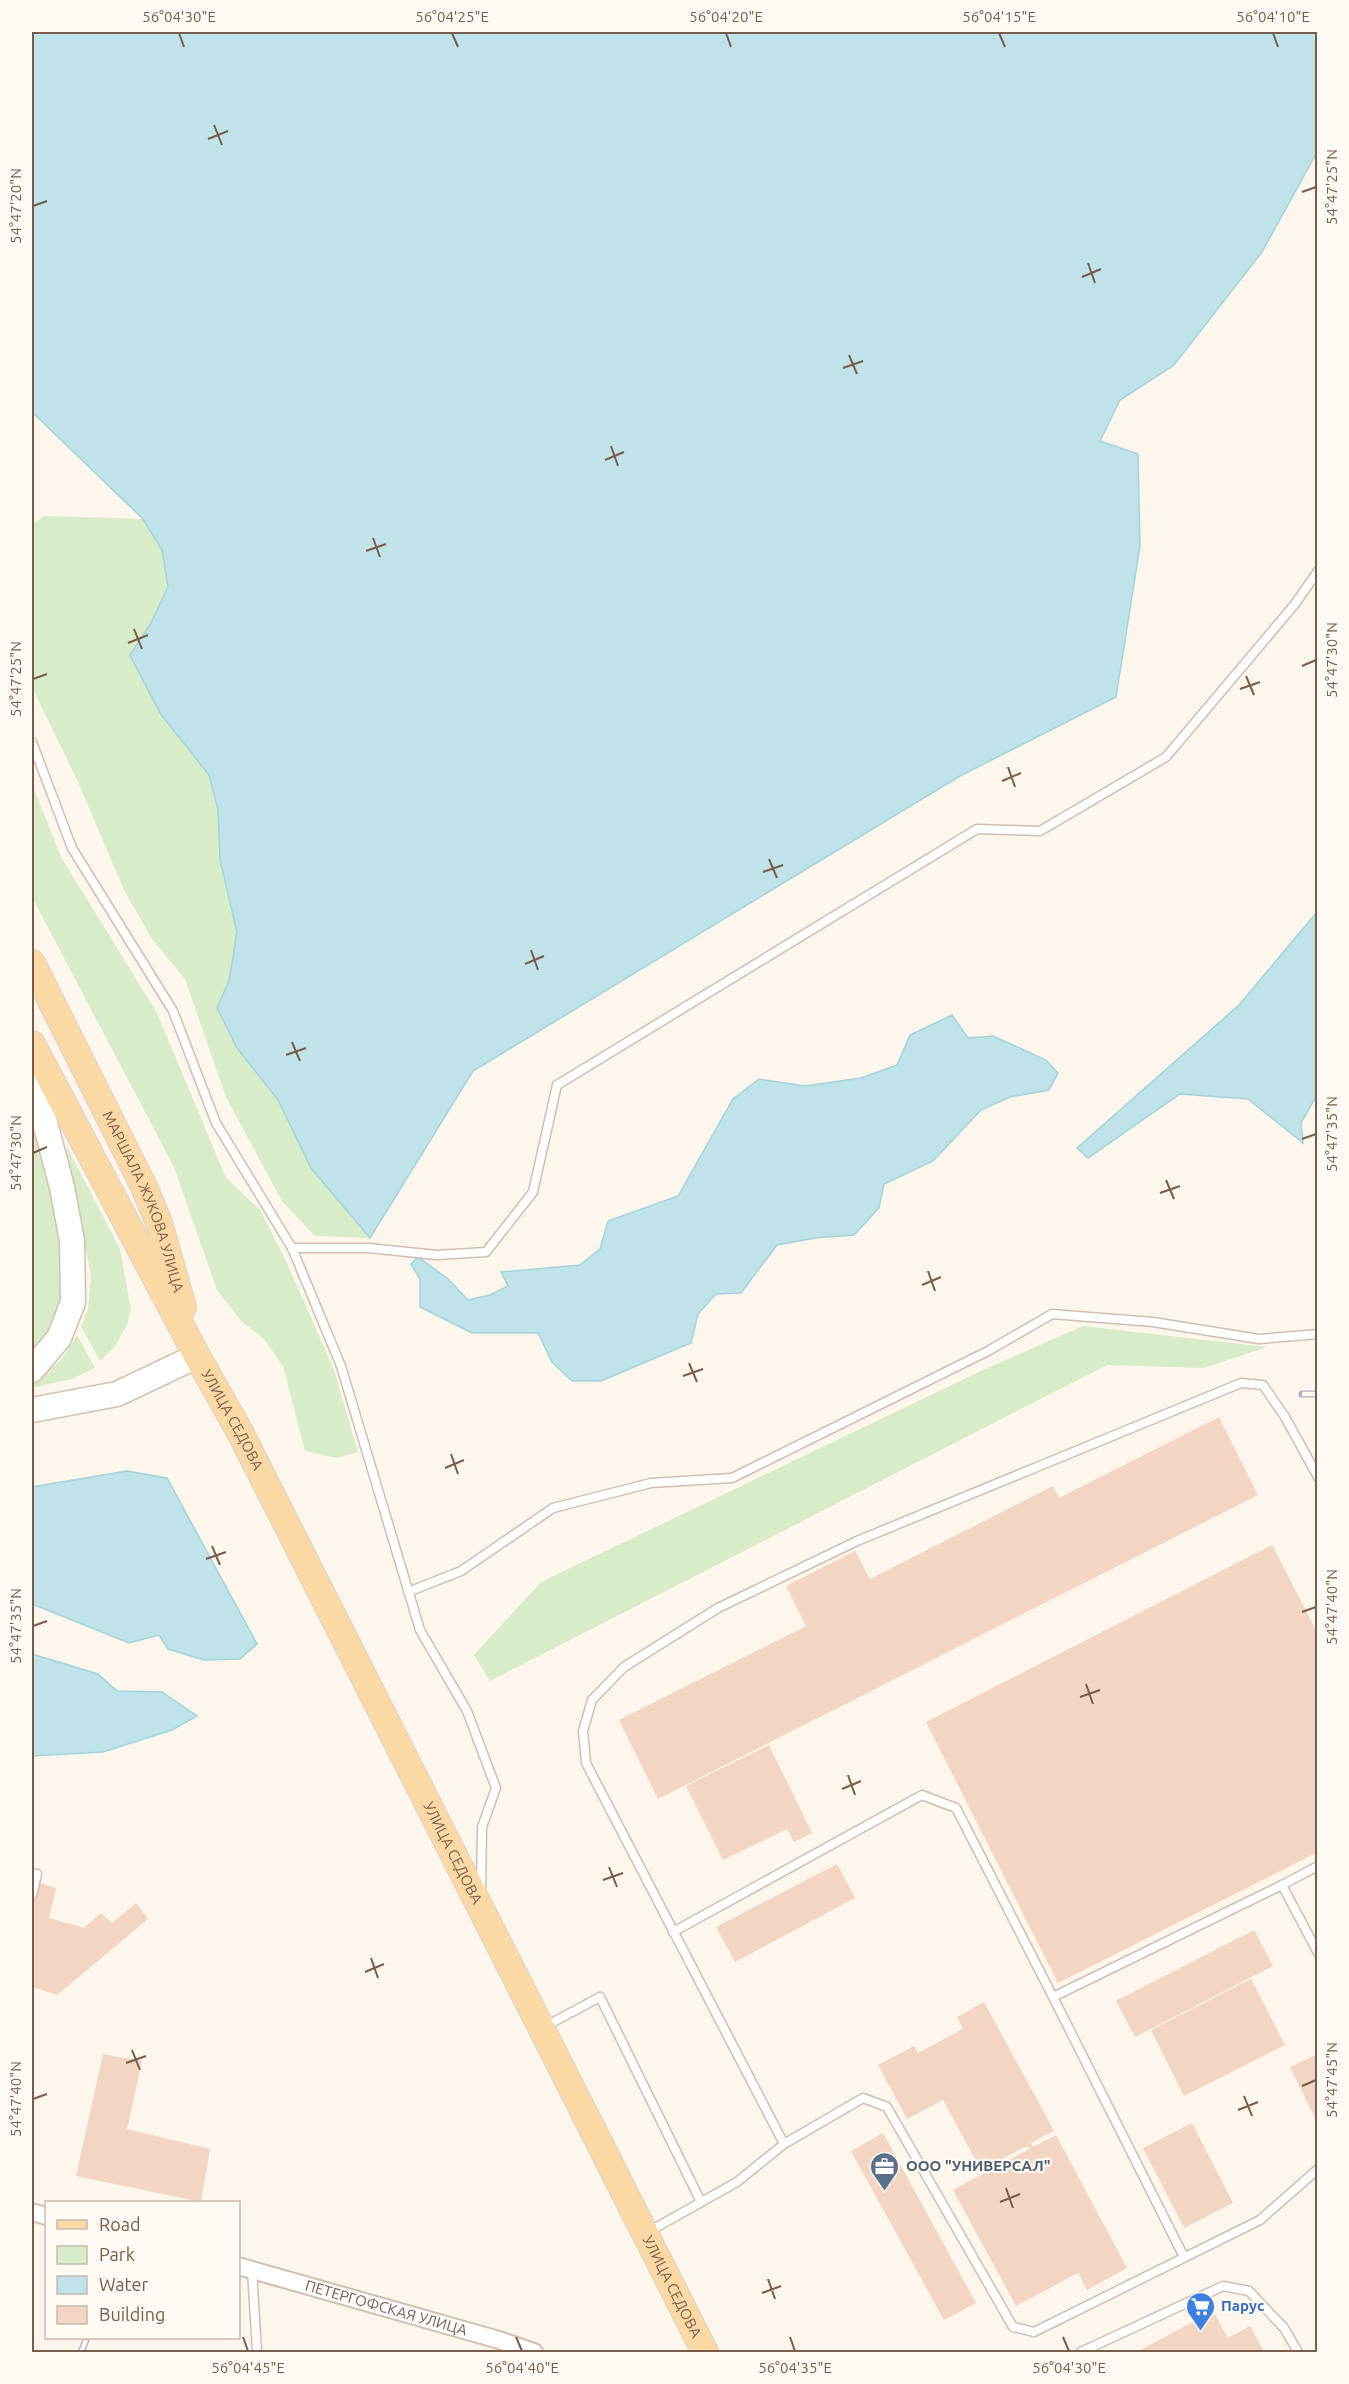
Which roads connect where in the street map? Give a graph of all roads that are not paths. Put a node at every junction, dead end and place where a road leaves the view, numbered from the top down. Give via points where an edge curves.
1 (1317, 571) edge
2 (32, 742) edge
3 (32, 963) edge
4 (32, 1044) edge
5 (32, 1074) edge
6 (291, 1248) junction
7 (1317, 1334) edge
8 (196, 1356) junction
9 (32, 1370) edge
10 (32, 1410) edge
11 (1317, 1477) edge
12 (408, 1592) junction
13 (1317, 1866) edge
14 (32, 1873) edge
15 (1282, 1885) junction
16 (32, 1895) edge
17 (481, 1910) junction
18 (673, 1932) junction
19 (1317, 1953) edge
20 (1053, 1996) junction
21 (541, 2029) junction
22 (784, 2144) junction
23 (1317, 2169) edge
24 (702, 2202) junction
25 (645, 2234) junction
26 (1184, 2258) junction
27 (245, 2268) edge
28 (526, 2351) edge
29 (256, 2352) edge
30 (705, 2352) edge
31 (1081, 2352) edge
32 (1298, 2352) edge

1 - 6 lane via 1295,604 1166,757 1040,831 977,829 557,1085 532,1192 486,1252 437,1255 368,1248
2 - 6 lane via 72,848 173,1011 216,1123
3 - 8 main road, МАРШАЛА ЖУКОВА УЛИЦА via 144,1187 159,1223
4 - 8 main road, МАРШАЛА ЖУКОВА УЛИЦА
5 - 9 main road via 72,1241 73,1302 59,1338
6 - 12 lane via 340,1366
7 - 12 lane via 1259,1339 1153,1323 1052,1314 988,1351 732,1478 651,1483 553,1508 460,1571
8 - 10 main road via 117,1394
8 - 17 main road, УЛИЦА СЕДОВА via 241,1434
11 - 18 lane via 1263,1385 1240,1383 856,1541 718,1608 624,1667 592,1700 583,1731 586,1763
12 - 17 lane via 420,1630 467,1711 496,1788 482,1827
13 - 15 lane
14 - 16 lane via 37,1875
15 - 19 lane
15 - 20 lane
17 - 21 main road, УЛИЦА СЕДОВА
18 - 20 lane via 922,1795 956,1808
18 - 22 lane
20 - 26 lane
21 - 24 lane via 600,1997
21 - 25 main road, УЛИЦА СЕДОВА
22 - 24 lane via 737,2182
22 - 26 lane via 863,2098 887,2107 1013,2327 1034,2332
23 - 26 lane via 1260,2220
24 - 25 lane
25 - 30 main road, УЛИЦА СЕДОВА
27 - 28 street, ПЕТЕРГОФСКАЯ УЛИЦА
27 - 29 lane
31 - 32 lane via 1223,2286 1249,2292 1284,2328

